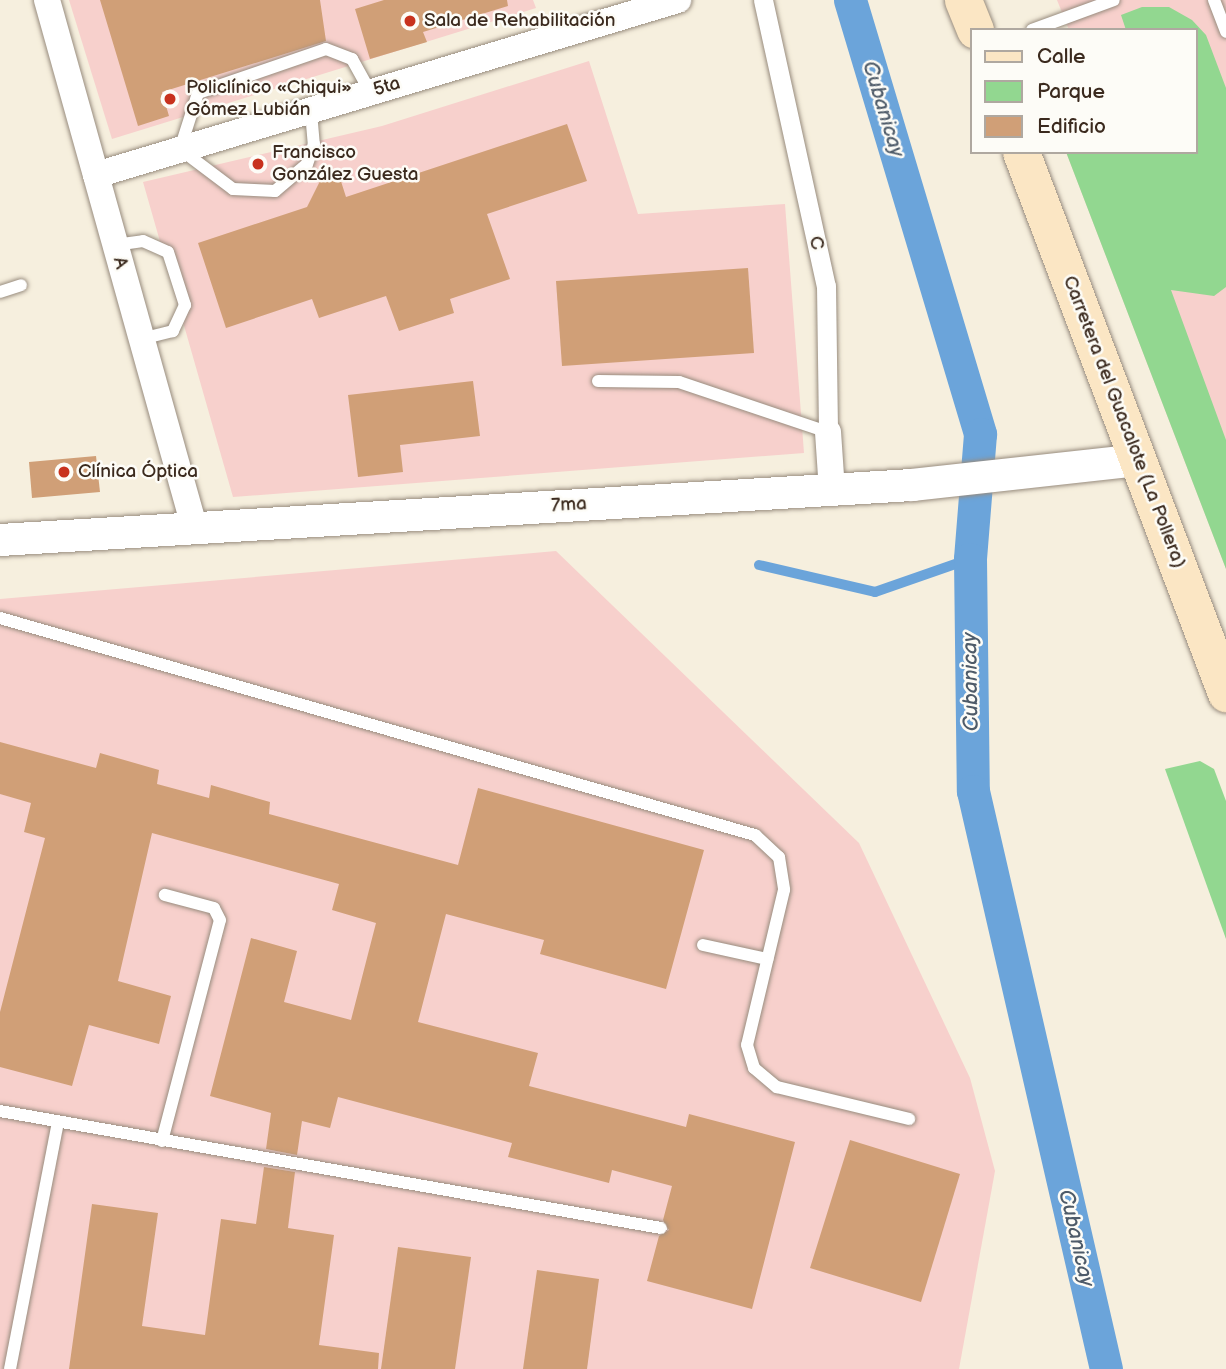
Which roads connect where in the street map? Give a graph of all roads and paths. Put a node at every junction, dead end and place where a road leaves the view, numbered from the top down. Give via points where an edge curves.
1 (47, 0) edge
2 (678, 0) edge
3 (763, 0) edge
4 (963, 0) edge
5 (1114, 0) edge
6 (1214, 0) edge
7 (974, 28) edge
8 (1037, 28) edge
9 (1226, 32) edge
10 (370, 92) junction
11 (311, 112) junction
12 (180, 149) junction
13 (1022, 154) edge
14 (96, 175) junction
15 (115, 245) junction
16 (21, 285) dead end
17 (0, 292) edge
18 (141, 339) junction
19 (598, 381) dead end
20 (828, 432) junction
21 (1138, 460) junction
22 (832, 491) junction
23 (194, 526) junction
24 (0, 540) edge
25 (0, 618) edge
26 (1226, 693) edge
27 (165, 895) dead end
28 (703, 945) dead end
29 (768, 960) junction
30 (0, 1111) edge
31 (909, 1119) dead end
32 (58, 1123) junction
33 (162, 1141) junction
34 (661, 1228) dead end
35 (10, 1369) edge

1 - 14 street, A
2 - 10 street, 5ta
3 - 20 street, C via 825,286
4 - 7 main road
5 - 8 lane
6 - 9 lane
10 - 11 street, 5ta
10 - 12 lane via 352,59 326,49 198,93
11 - 12 street, 5ta
11 - 12 lane via 314,144 307,164 275,191 233,189
12 - 14 street, 5ta
13 - 21 main road, Carretera del Guacalote (La Pollera)
14 - 15 street, A
15 - 18 street, A
15 - 18 lane via 156,243 168,252 185,304 173,331
16 - 17 lane
18 - 23 street, A
19 - 20 lane via 679,382
20 - 22 street, C
21 - 22 street, 7ma
21 - 26 main road, Carretera del Guacalote (La Pollera)
22 - 23 street, 7ma
23 - 24 street, 7ma
25 - 29 lane via 755,835 779,858 784,890
27 - 33 lane via 214,908 220,920
28 - 29 lane
29 - 31 lane via 747,1045 754,1068 777,1087
30 - 32 lane
32 - 33 lane
32 - 35 lane
33 - 34 lane

